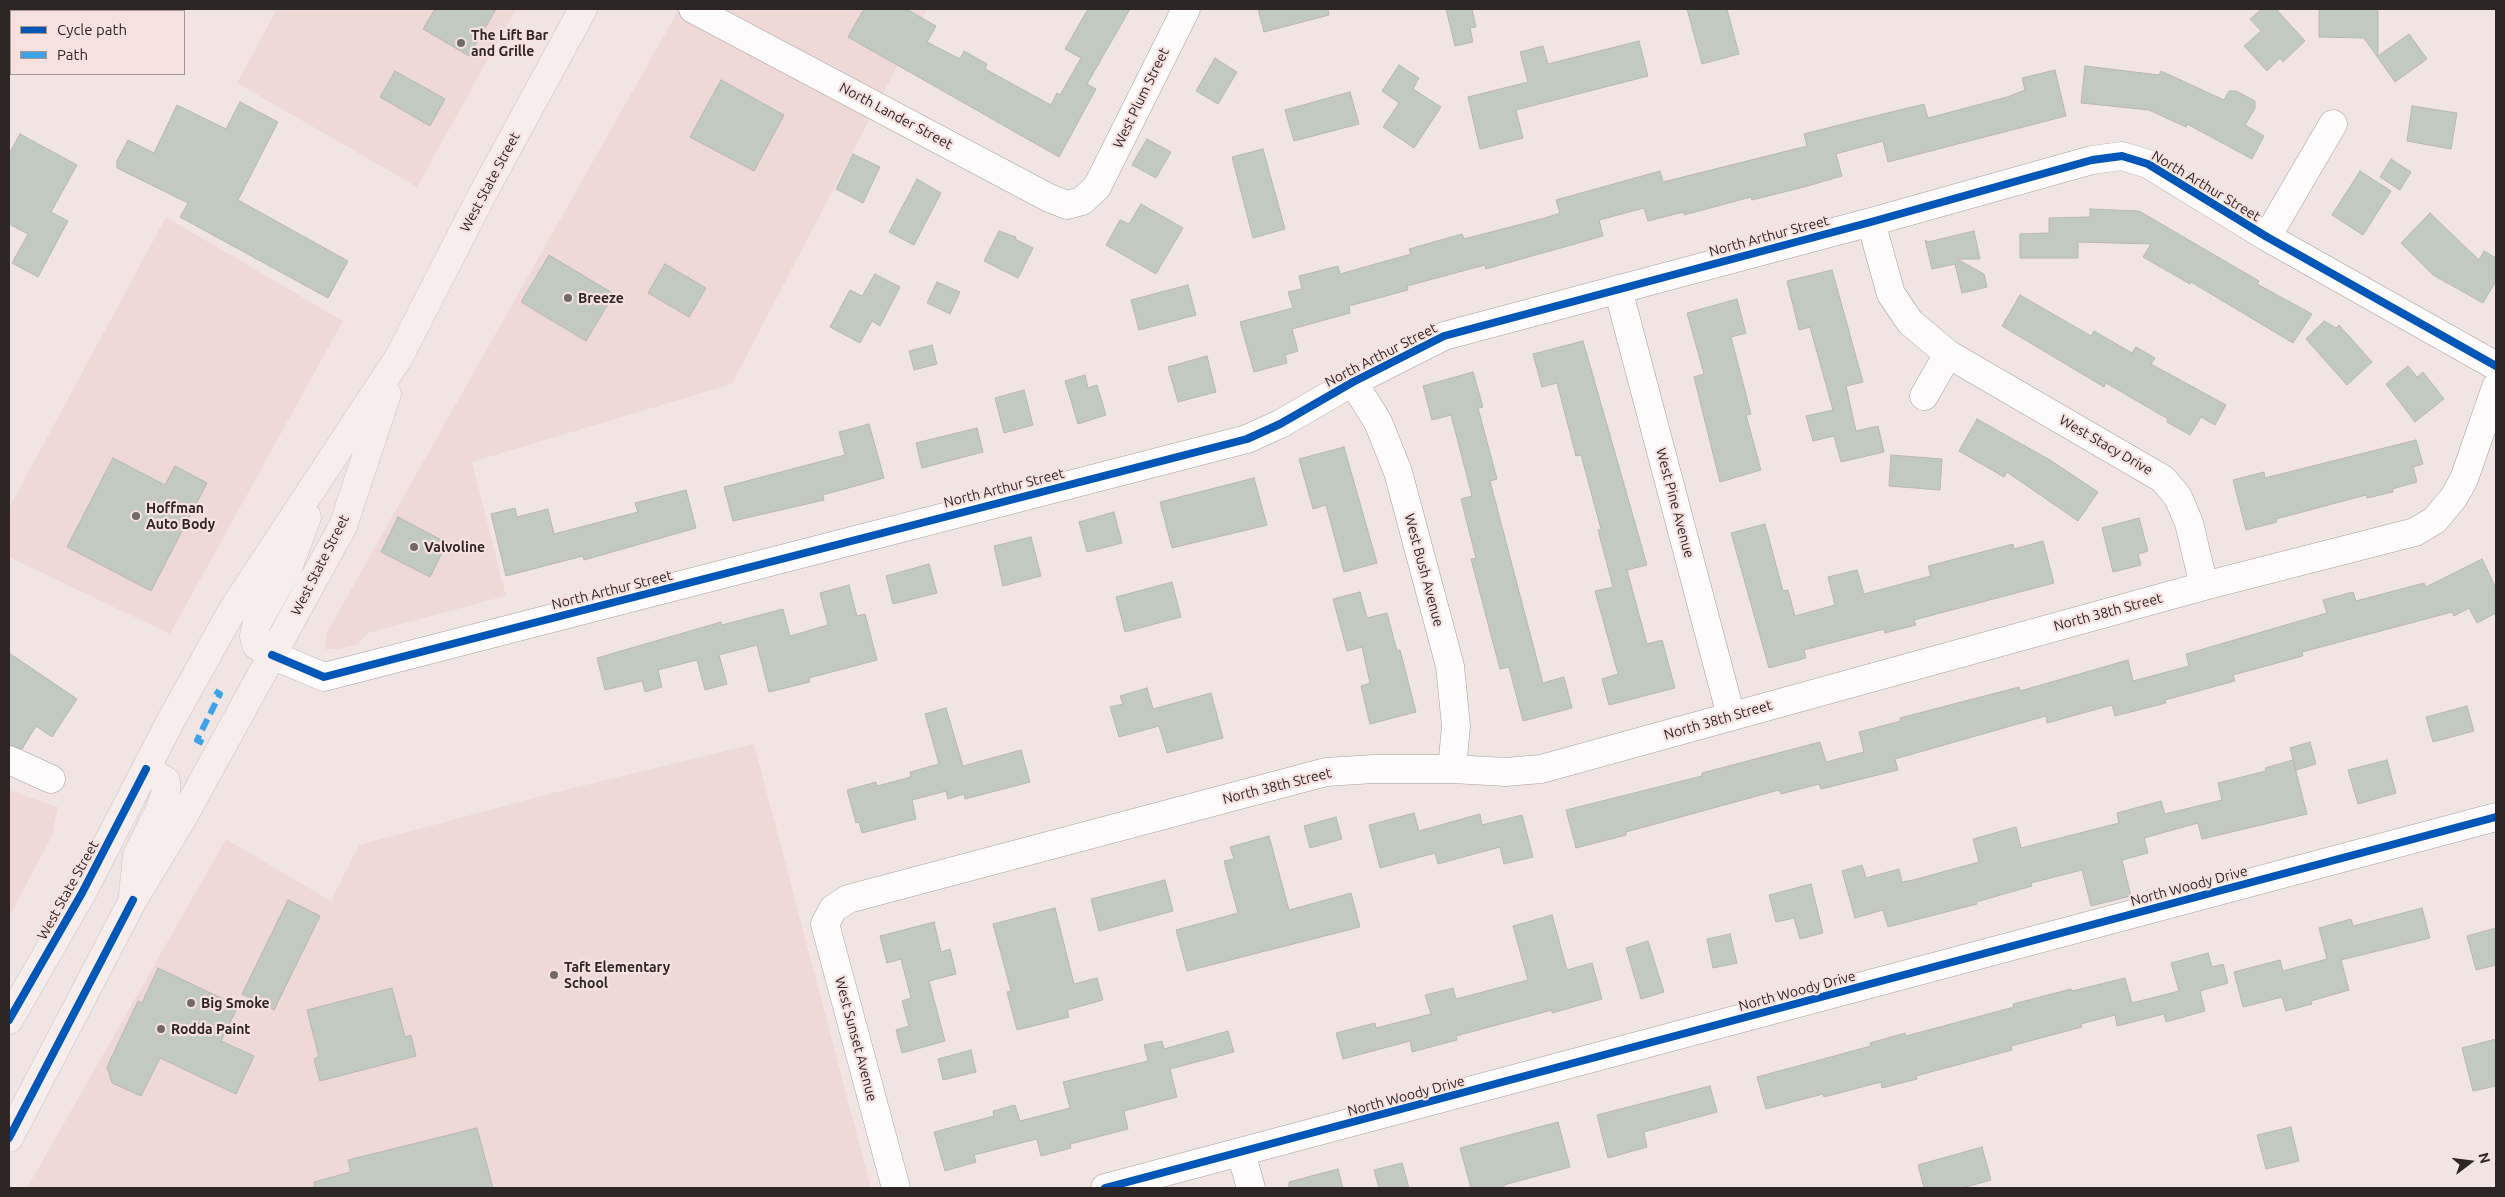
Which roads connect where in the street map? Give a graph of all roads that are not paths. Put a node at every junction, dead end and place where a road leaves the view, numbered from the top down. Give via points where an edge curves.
1 (583, 9) edge
2 (694, 9) edge
3 (1186, 9) edge
4 (2333, 124) dead end
5 (1097, 187) joint
6 (1871, 222) junction
7 (2267, 237) junction
8 (1618, 289) junction
9 (1948, 354) junction
10 (399, 357) junction
11 (2496, 366) edge
12 (1353, 382) junction
13 (2496, 387) edge
14 (1924, 396) dead end
15 (310, 493) junction
16 (2204, 586) junction
17 (272, 655) junction
18 (1731, 716) junction
19 (9, 760) edge
20 (146, 769) junction
21 (1452, 769) junction
22 (51, 779) dead end
23 (2496, 817) edge
24 (848, 899) joint
25 (133, 900) junction
26 (9, 1020) edge
27 (9, 1138) edge
28 (1241, 1153) junction
29 (896, 1188) edge
30 (1105, 1188) edge
31 (1250, 1188) edge

1 - 10 main road, West State Street
2 - 5 street, North Lander Street via 1049,198 1067,205 1082,201
3 - 5 street, West Plum Street
4 - 7 street
6 - 7 street, North Arthur Street via 2092,160 2122,156 2148,164
6 - 8 street, North Arthur Street
6 - 9 street, West Stacy Drive via 1891,294 1910,322
7 - 11 street, North Arthur Street
8 - 12 street, North Arthur Street via 1444,336
8 - 18 street, West Pine Avenue
9 - 14 street
9 - 16 street, West Stacy Drive via 2163,479 2178,497 2189,523
10 - 15 main road, West State Street
10 - 17 main road, West State Street via 342,526
12 - 17 street, North Arthur Street via 1247,439 324,677
12 - 21 street, West Bush Avenue via 1378,422 1398,472 1447,656 1456,726
13 - 16 street, North 38th Street via 2464,480 2435,520 2415,532
15 - 17 main road, West State Street via 305,525 288,568 256,625 256,645
15 - 20 main road, West State Street via 233,609
16 - 18 street, North 38th Street
17 - 25 main road, West State Street via 181,821
18 - 21 street, North 38th Street via 1541,769 1506,772
19 - 22 street
20 - 25 main road, West State Street via 166,781 166,790 136,855
20 - 26 main road, West State Street via 82,893
21 - 24 street, North 38th Street via 1326,772
23 - 28 street, North Woody Drive
24 - 29 street, West Sunset Avenue via 833,909 825,924
25 - 27 main road, West State Street
28 - 30 street, North Woody Drive
28 - 31 street

